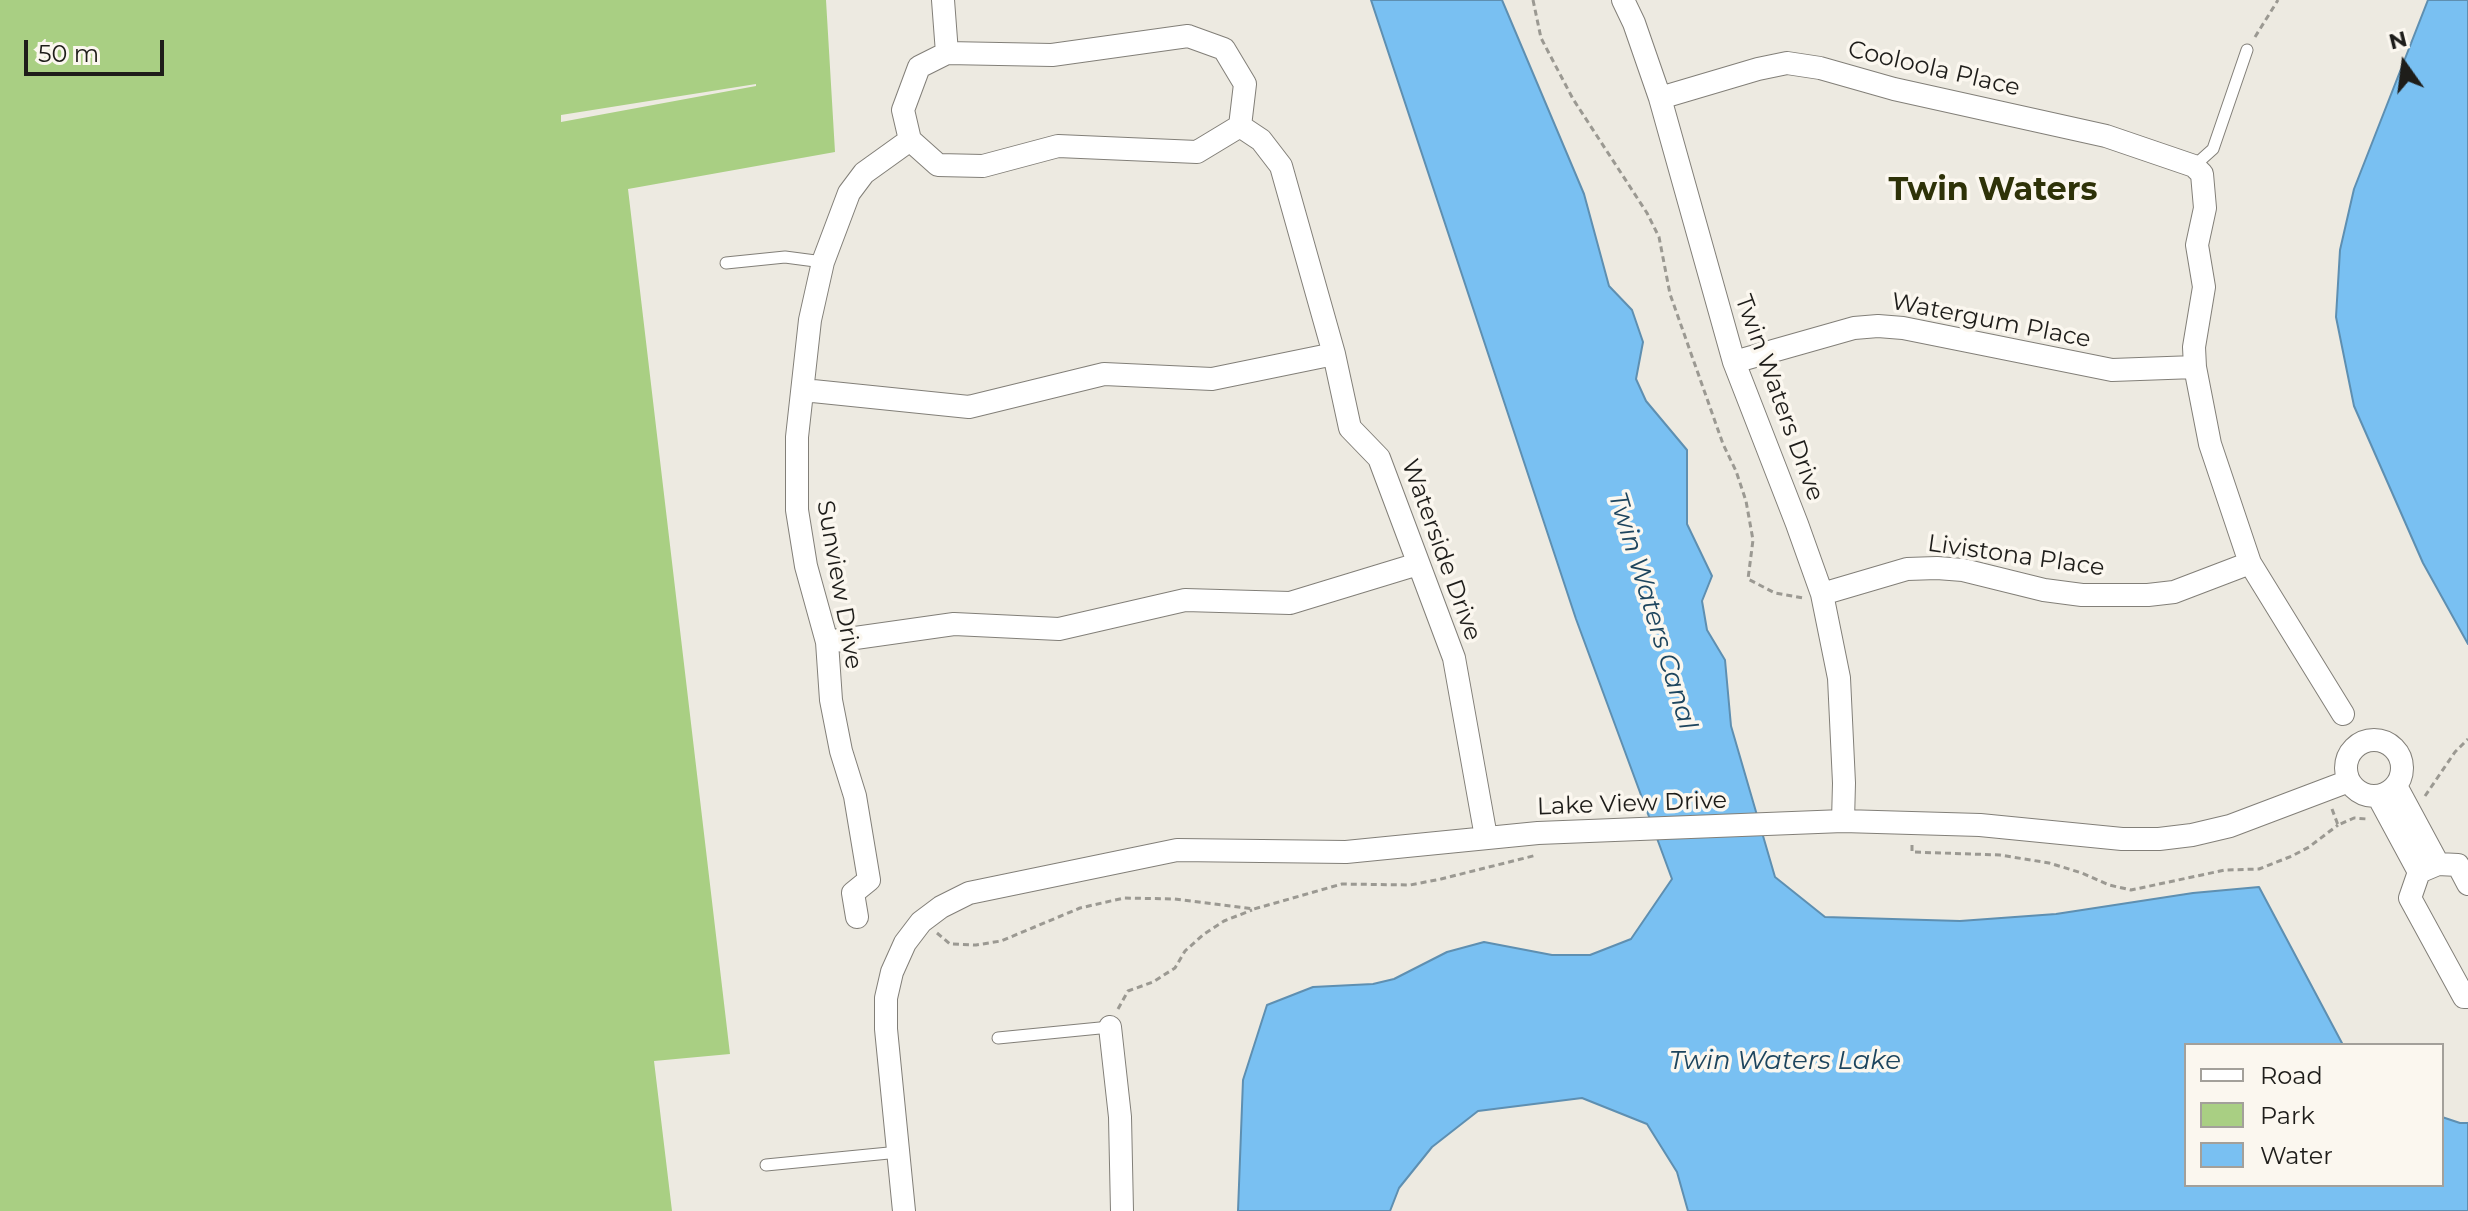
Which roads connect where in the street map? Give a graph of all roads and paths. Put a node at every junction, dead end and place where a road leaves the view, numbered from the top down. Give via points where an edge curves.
1 (943, 0) edge
2 (1533, 0) edge
3 (1623, 0) edge
4 (2278, 0) edge
5 (2247, 50) joint
6 (947, 53) junction
7 (1660, 98) junction
8 (1240, 126) junction
9 (910, 140) junction
10 (2194, 166) junction
11 (823, 262) junction
12 (726, 263) dead end
13 (1334, 354) junction
14 (1734, 362) junction
15 (2195, 367) junction
16 (803, 390) junction
17 (2250, 563) junction
18 (1418, 564) junction
19 (1822, 594) junction
20 (827, 642) junction
21 (2343, 714) dead end
22 (2468, 739) edge
23 (2349, 781) junction
24 (2387, 791) junction
25 (2418, 805) dead end
26 (2332, 809) dead end
27 (2374, 819) dead end
28 (1843, 821) junction
29 (2338, 825) junction
30 (1538, 833) junction
31 (1486, 837) junction
32 (1912, 839) dead end
33 (2428, 868) junction
34 (2468, 884) edge
35 (1254, 909) junction
36 (857, 917) dead end
37 (921, 922) junction
38 (2468, 997) edge
39 (1110, 1027) junction
40 (998, 1038) dead end
41 (899, 1152) junction
42 (766, 1165) dead end
43 (904, 1211) edge
44 (1122, 1211) edge

1 - 6 street
2 - 19 path via 1541,38 1573,99 1659,237 1670,294 1746,501 1753,540 1748,579 1794,598
3 - 7 street, Twin Waters Drive
4 - 5 path
5 - 10 lane via 2213,149
6 - 8 street via 1052,55 1188,36 1224,49 1245,84
6 - 9 street via 919,67 903,110
7 - 10 street, Cooloola Place via 1787,63 2106,136
7 - 14 street, Twin Waters Drive
8 - 9 street via 1197,152 1058,146 983,166 938,165
8 - 13 street, Waterside Drive via 1261,140 1281,166
9 - 11 street, Sunview Drive via 864,173 849,193
10 - 15 street via 2202,174 2205,208 2197,245 2204,287
11 - 12 lane via 785,257
11 - 16 street, Sunview Drive
13 - 16 street via 1212,379 1104,374 969,407
13 - 18 street, Waterside Drive via 1350,428 1379,458
14 - 15 street, Watergum Place via 1878,326 2112,370
14 - 19 street, Twin Waters Drive
15 - 17 street via 2217,469
16 - 20 street, Sunview Drive via 797,510
17 - 19 street, Livistona Place via 2174,592 2148,595 2082,595 1937,568 1907,569
17 - 21 street
18 - 20 street via 1290,603 1185,600 1059,629 954,624
18 - 31 street, Waterside Drive via 1454,658
19 - 28 street, Twin Waters Drive via 1839,678
20 - 36 street, Sunview Drive via 831,700 869,880 853,893
22 - 25 path
23 - 24 street via 2361,793
23 - 24 street via 2346,763 2355,747 2382,741 2397,751 2403,769
23 - 28 street, Lake View Drive via 2230,826 2159,839
24 - 33 street
26 - 29 path
27 - 29 path via 2354,818
28 - 30 street, Lake View Drive
29 - 32 path via 2301,852 2259,869 2225,870 2131,890 2049,863 2000,855 1912,852
30 - 31 street, Lake View Drive
30 - 35 path via 1540,854 1410,885 1342,884
31 - 37 street, Lake View Drive via 1346,852 1177,850 969,893
33 - 34 street via 2458,865
33 - 38 street via 2410,898
35 - 37 path via 1124,898 976,945 950,944
35 - 39 path via 1204,934 1175,968 1128,991
37 - 41 street via 905,943 886,998
39 - 40 lane
39 - 44 street via 1120,1117
41 - 42 lane
41 - 43 street

